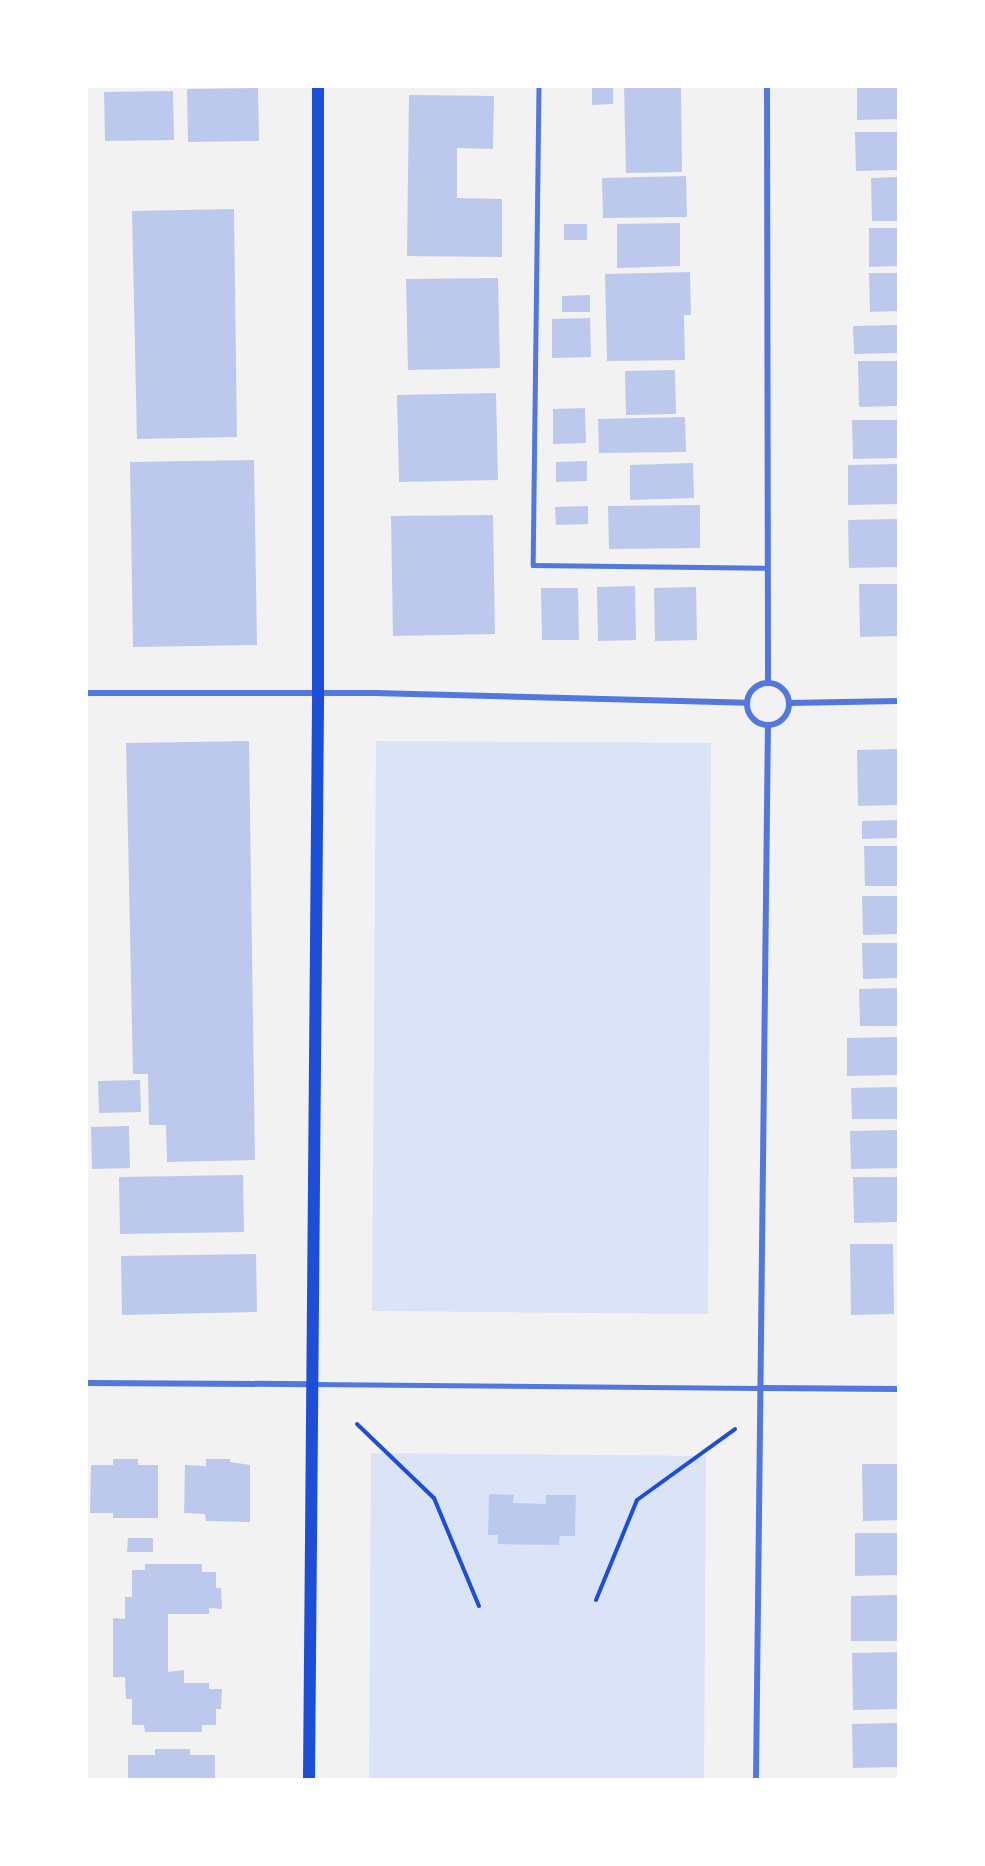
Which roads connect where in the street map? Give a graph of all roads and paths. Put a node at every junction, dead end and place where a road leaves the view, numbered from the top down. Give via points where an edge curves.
1 (318, 87) edge
2 (539, 87) edge
3 (767, 87) edge
4 (768, 568) junction
5 (768, 683) junction
6 (87, 693) edge
7 (318, 694) junction
8 (898, 701) edge
9 (747, 703) junction
10 (789, 703) junction
11 (768, 725) junction
12 (87, 1383) edge
13 (311, 1384) junction
14 (760, 1388) junction
15 (898, 1389) edge
16 (357, 1424) dead end
17 (735, 1429) dead end
18 (597, 1600) dead end
19 (480, 1606) dead end
20 (309, 1779) edge
21 (756, 1779) edge

1 - 7 main road
2 - 4 lane via 533,565
3 - 4 street
4 - 5 street
5 - 9 street via 753,689
5 - 10 street via 782,689
6 - 7 street
7 - 9 street
7 - 13 main road
8 - 10 street
9 - 11 street via 753,718
10 - 11 street via 783,718
11 - 14 street
12 - 13 street
13 - 14 street
13 - 20 main road
14 - 15 street
14 - 21 street
16 - 19 path via 434,1498
17 - 18 path via 637,1500

